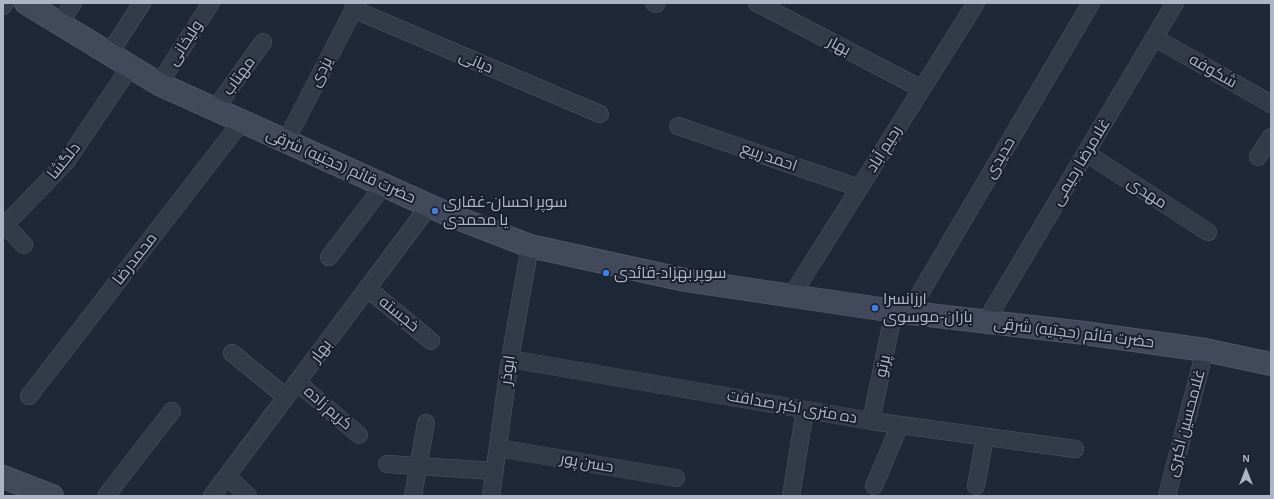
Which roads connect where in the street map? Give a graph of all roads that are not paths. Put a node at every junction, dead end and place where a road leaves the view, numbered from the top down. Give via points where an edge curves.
1 (5, 3) edge
2 (26, 3) edge
3 (73, 3) edge
4 (142, 3) edge
5 (211, 3) edge
6 (757, 3) edge
7 (976, 3) edge
8 (1091, 3) edge
9 (1175, 3) edge
10 (3, 6) edge
11 (355, 6) edge
12 (59, 24) junction
13 (1154, 38) junction
14 (263, 42) dead end
15 (109, 54) junction
16 (130, 67) junction
17 (159, 84) junction
18 (922, 89) junction
19 (1271, 104) edge
20 (215, 109) junction
21 (600, 114) dead end
22 (242, 121) junction
23 (678, 126) dead end
24 (1271, 137) edge
25 (286, 141) junction
26 (1086, 153) junction
27 (1258, 157) dead end
28 (384, 185) junction
29 (859, 188) junction
30 (429, 206) junction
31 (1208, 232) dead end
32 (24, 245) dead end
33 (530, 246) junction
34 (328, 257) dead end
35 (367, 288) junction
36 (792, 295) junction
37 (902, 312) junction
38 (986, 321) junction
39 (431, 341) dead end
40 (1205, 350) junction
41 (232, 352) dead end
42 (510, 359) junction
43 (1271, 364) edge
44 (297, 382) junction
45 (29, 396) dead end
46 (286, 397) junction
47 (805, 410) junction
48 (172, 411) dead end
49 (871, 421) junction
50 (426, 423) dead end
51 (900, 425) junction
52 (358, 435) dead end
53 (985, 437) junction
54 (498, 448) junction
55 (1075, 449) dead end
56 (387, 464) dead end
57 (419, 466) junction
58 (495, 471) junction
59 (227, 476) junction
60 (3, 477) edge
61 (676, 478) dead end
62 (874, 486) dead end
63 (976, 486) dead end
64 (52, 496) edge
65 (106, 496) edge
66 (212, 496) edge
67 (248, 496) edge
68 (413, 496) edge
69 (491, 496) edge
70 (792, 496) edge
71 (1167, 496) edge

1 - 10 street
2 - 12 street, حضرت قائم (حجتیه) شرقی
3 - 12 street
4 - 15 street
5 - 17 street, ولیخانی
6 - 18 street, بهار
7 - 18 street, رحیم آباد
8 - 37 street, حدیدی
9 - 13 street, غلامرضا رحیمی
11 - 21 street, دیانی
11 - 25 street, یزدی
12 - 15 street, حضرت قائم (حجتیه) شرقی
13 - 19 street, شکوفه
13 - 26 street, غلامرضا رحیمی
14 - 20 street, مهتاب
15 - 16 street, حضرت قائم (حجتیه) شرقی
16 - 17 street, حضرت قائم (حجتیه) شرقی
16 - 32 street, دلگشا via 66,162 5,225
17 - 20 street, حضرت قائم (حجتیه) شرقی
18 - 29 street, رحیم آباد
20 - 22 street, حضرت قائم (حجتیه) شرقی
22 - 25 street, حضرت قائم (حجتیه) شرقی
22 - 45 street, محمدرضا
23 - 29 street, احمد ربیع
24 - 27 street
25 - 28 street, حضرت قائم (حجتیه) شرقی
26 - 31 street, مهدی
26 - 38 street, غلامرضا رحیمی
28 - 30 street, حضرت قائم (حجتیه) شرقی
28 - 34 street
29 - 36 street, رحیم آباد
30 - 33 street, حضرت قائم (حجتیه) شرقی
30 - 35 street, بهار
33 - 36 street, حضرت قائم (حجتیه) شرقی via 685,280
33 - 42 street, ابوذر
35 - 39 street, خجسته
35 - 44 street, بهار
36 - 37 street, حضرت قائم (حجتیه) شرقی
37 - 38 street, حضرت قائم (حجتیه) شرقی
37 - 49 street, پرتو
38 - 40 street, حضرت قائم (حجتیه) شرقی
40 - 43 street, حضرت قائم (حجتیه) شرقی
40 - 71 street, غلامحسین اکبری
41 - 46 street
42 - 47 street, ده متری اکبر صداقت
42 - 54 street, ابوذر
44 - 46 street, بهار
44 - 52 street, کریم زاده
46 - 59 street, بهار
47 - 49 street, ده متری اکبر صداقت
47 - 70 street
48 - 65 street
49 - 51 street, ده متری اکبر صداقت
50 - 57 street
51 - 53 street, ده متری اکبر صداقت
51 - 62 street
53 - 55 street, ده متری اکبر صداقت
53 - 63 street
54 - 58 street, ابوذر
54 - 61 street, حسن پور
56 - 57 street
57 - 58 street
57 - 68 street
58 - 69 street, ابوذر
59 - 66 street, بهار
59 - 67 street
60 - 64 street

